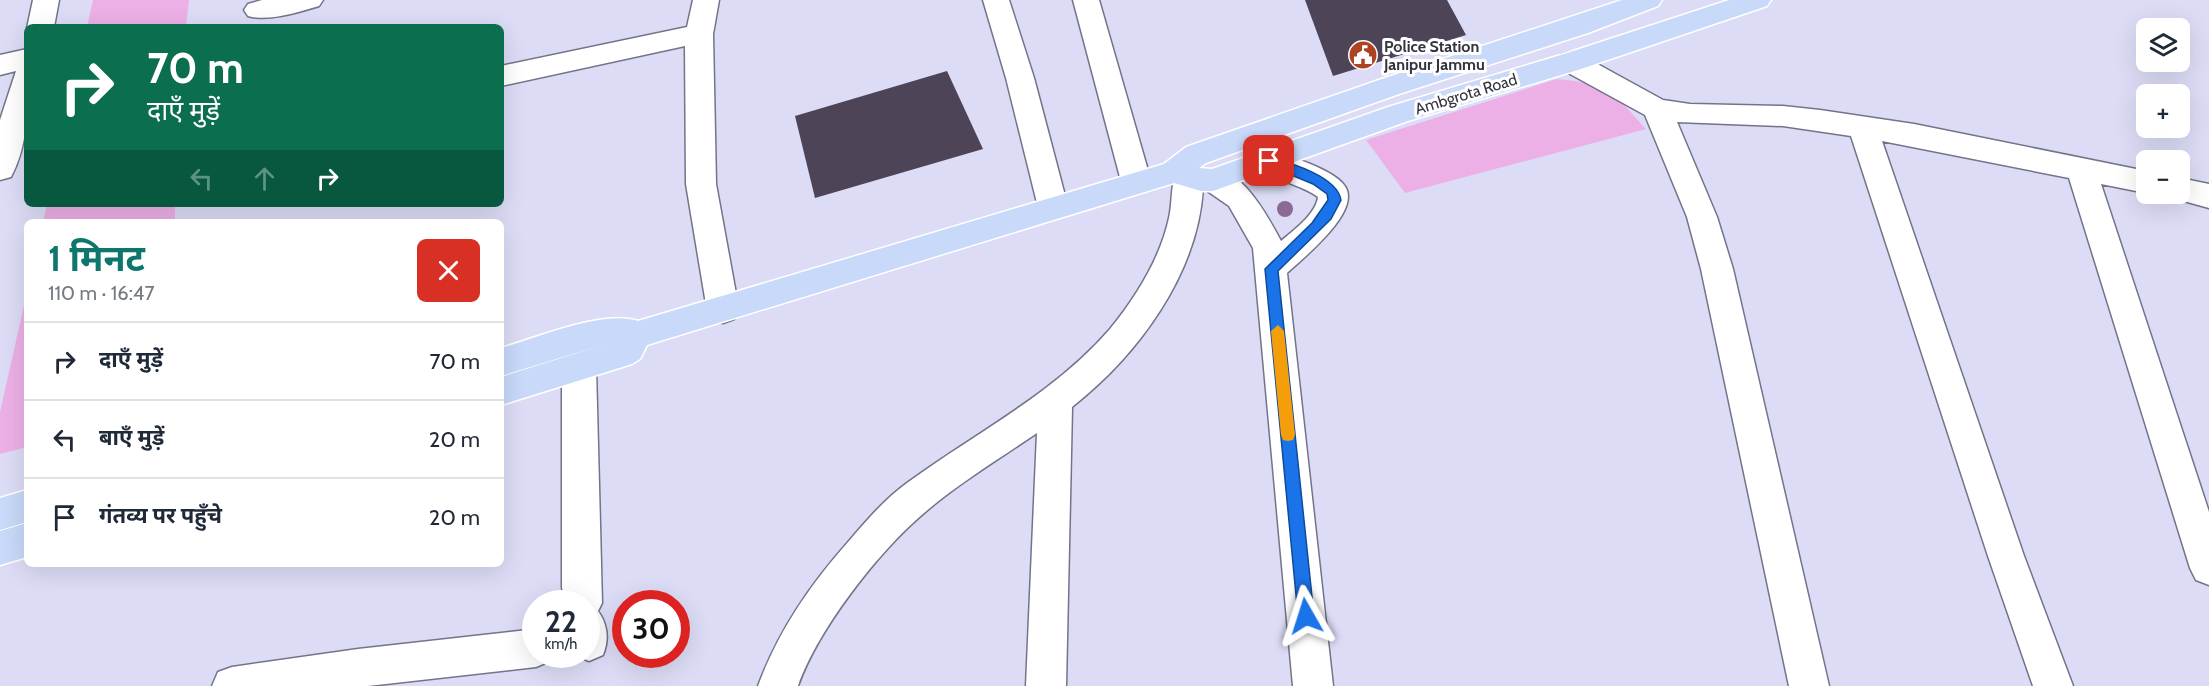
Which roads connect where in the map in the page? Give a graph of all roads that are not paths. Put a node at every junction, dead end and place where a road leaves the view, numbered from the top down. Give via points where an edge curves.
1 (46, 0) edge
2 (310, 0) edge
3 (706, 0) edge
4 (996, 0) edge
5 (1086, 0) edge
6 (1649, 0) edge
7 (1758, 0) edge
8 (257, 10) dead end
9 (41, 24) edge
10 (699, 34) junction
11 (24, 60) edge
12 (1571, 62) junction
13 (0, 65) edge
14 (504, 75) edge
15 (24, 87) edge
16 (1657, 109) junction
17 (1863, 127) junction
18 (1269, 161) junction
19 (2081, 168) junction
20 (0, 169) edge
21 (1192, 176) junction
22 (2136, 180) edge
23 (1136, 182) junction
24 (2190, 191) edge
25 (2209, 196) edge
26 (1053, 207) junction
27 (1271, 269) junction
28 (723, 310) junction
29 (636, 335) junction
30 (504, 361) edge
31 (579, 367) junction
32 (504, 390) edge
33 (1055, 403) junction
34 (24, 507) edge
35 (0, 514) edge
36 (24, 541) edge
37 (0, 548) edge
38 (2209, 568) edge
39 (581, 590) edge
40 (522, 650) edge
41 (232, 686) edge
42 (778, 686) edge
43 (1046, 686) edge
44 (1313, 686) edge
45 (1809, 686) edge
46 (2053, 686) edge

1 - 9 street
2 - 8 street
3 - 10 street
4 - 26 street
5 - 23 street
6 - 21 main road via 1196,155
7 - 12 main road, Ambgrota Road
10 - 14 street
10 - 28 street via 700,184
11 - 13 street
12 - 16 street
12 - 18 main road, Ambgrota Road via 1398,114
15 - 20 street
16 - 17 street via 1699,115 1783,116
16 - 45 street via 1702,217 1717,269
17 - 19 street
17 - 46 street
18 - 21 main road, Ambgrota Road
18 - 27 street via 1318,180 1333,192 1335,200 1321,221
19 - 22 street
19 - 38 street
21 - 23 main road, Ambgrota Road
21 - 27 street via 1240,198 1269,247
21 - 33 street via 1184,220 1159,283 1144,308 1084,379
23 - 26 main road, Ambgrota Road
24 - 25 street
26 - 28 main road, Ambgrota Road
27 - 44 street
28 - 29 main road, Ambgrota Road
29 - 30 main road via 625,330 605,331
29 - 31 main road via 628,349
31 - 32 main road
31 - 39 street
33 - 42 street via 918,496 877,535 803,629
33 - 43 street
34 - 35 main road
36 - 37 main road
40 - 41 street

